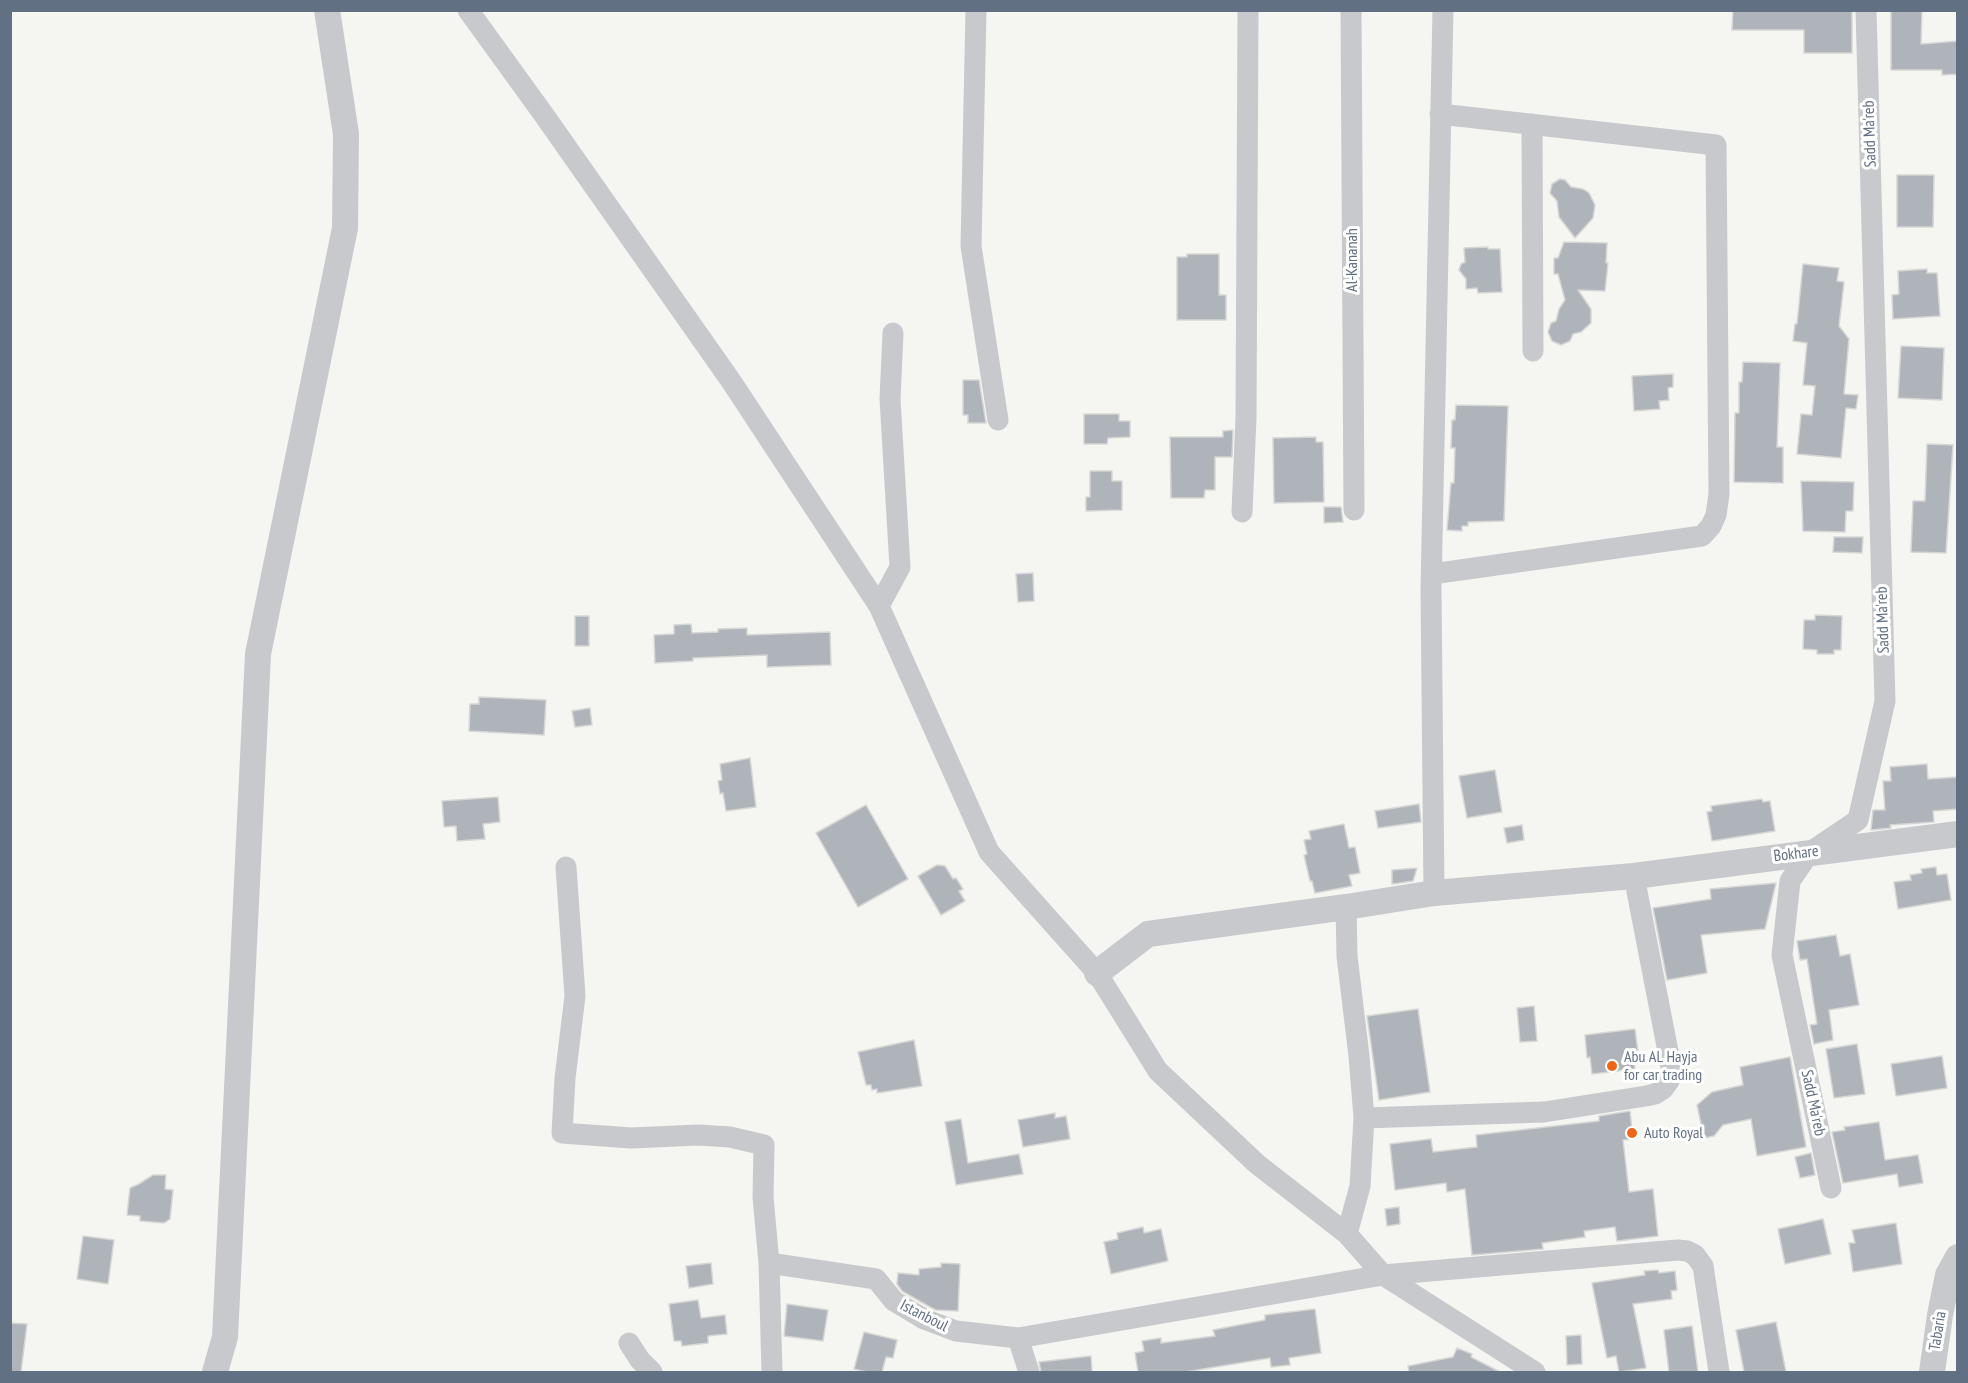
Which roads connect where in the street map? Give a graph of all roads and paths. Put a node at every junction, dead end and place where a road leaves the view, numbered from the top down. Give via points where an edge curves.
1 (327, 10) edge
2 (468, 10) edge
3 (976, 10) edge
4 (1248, 10) edge
5 (1351, 10) edge
6 (1443, 10) edge
7 (1866, 10) edge
8 (1440, 114) junction
9 (1532, 124) junction
10 (893, 333) dead end
11 (1533, 351) dead end
12 (998, 420) dead end
13 (1354, 510) dead end
14 (1242, 512) dead end
15 (1432, 574) junction
16 (879, 606) junction
17 (1958, 834) edge
18 (1809, 853) junction
19 (566, 867) dead end
20 (1634, 876) junction
21 (1434, 892) junction
22 (1346, 907) junction
23 (1097, 974) junction
24 (1364, 1118) junction
25 (1831, 1188) dead end
26 (1347, 1234) junction
27 (1958, 1257) edge
28 (769, 1263) junction
29 (1383, 1275) junction
30 (1018, 1338) junction
31 (629, 1343) dead end
32 (215, 1372) edge
33 (652, 1372) edge
34 (772, 1372) edge
35 (1029, 1372) edge
36 (1535, 1372) edge
37 (1719, 1372) edge
38 (1932, 1372) edge

1 - 32 street via 346,134 345,228 258,654 225,1337
2 - 16 street via 731,381
3 - 12 street via 971,246
4 - 14 street
5 - 13 street, Al-Kananah
6 - 8 street
7 - 18 street, Sadd Ma'reb via 1885,701 1858,820
8 - 9 street
8 - 15 street
9 - 11 street
9 - 15 street via 1716,145 1716,515 1702,536
10 - 16 street via 890,399 900,567
15 - 21 street
16 - 23 street via 989,852
17 - 18 street, Bokhare
18 - 20 street, Bokhare
18 - 25 street, Sadd Ma'reb via 1790,880 1782,955
19 - 28 street via 574,996 562,1133 631,1138 699,1135 764,1145 763,1197
20 - 21 street, Bokhare
20 - 24 street via 1672,1072 1663,1089 1646,1096 1544,1112
21 - 22 street, Bokhare
22 - 23 street, Bokhare via 1148,934
22 - 24 street via 1347,956
23 - 26 street via 1158,1071 1257,1164
24 - 26 street via 1360,1186
26 - 29 street
27 - 38 street, Tabaria via 1948,1275
28 - 30 street, Istanboul via 875,1278 894,1301 924,1319 956,1331
28 - 34 street
29 - 30 street, Istanboul
29 - 36 street
29 - 37 street, Istanboul via 1687,1251 1698,1258 1705,1270
30 - 35 street
31 - 33 street

